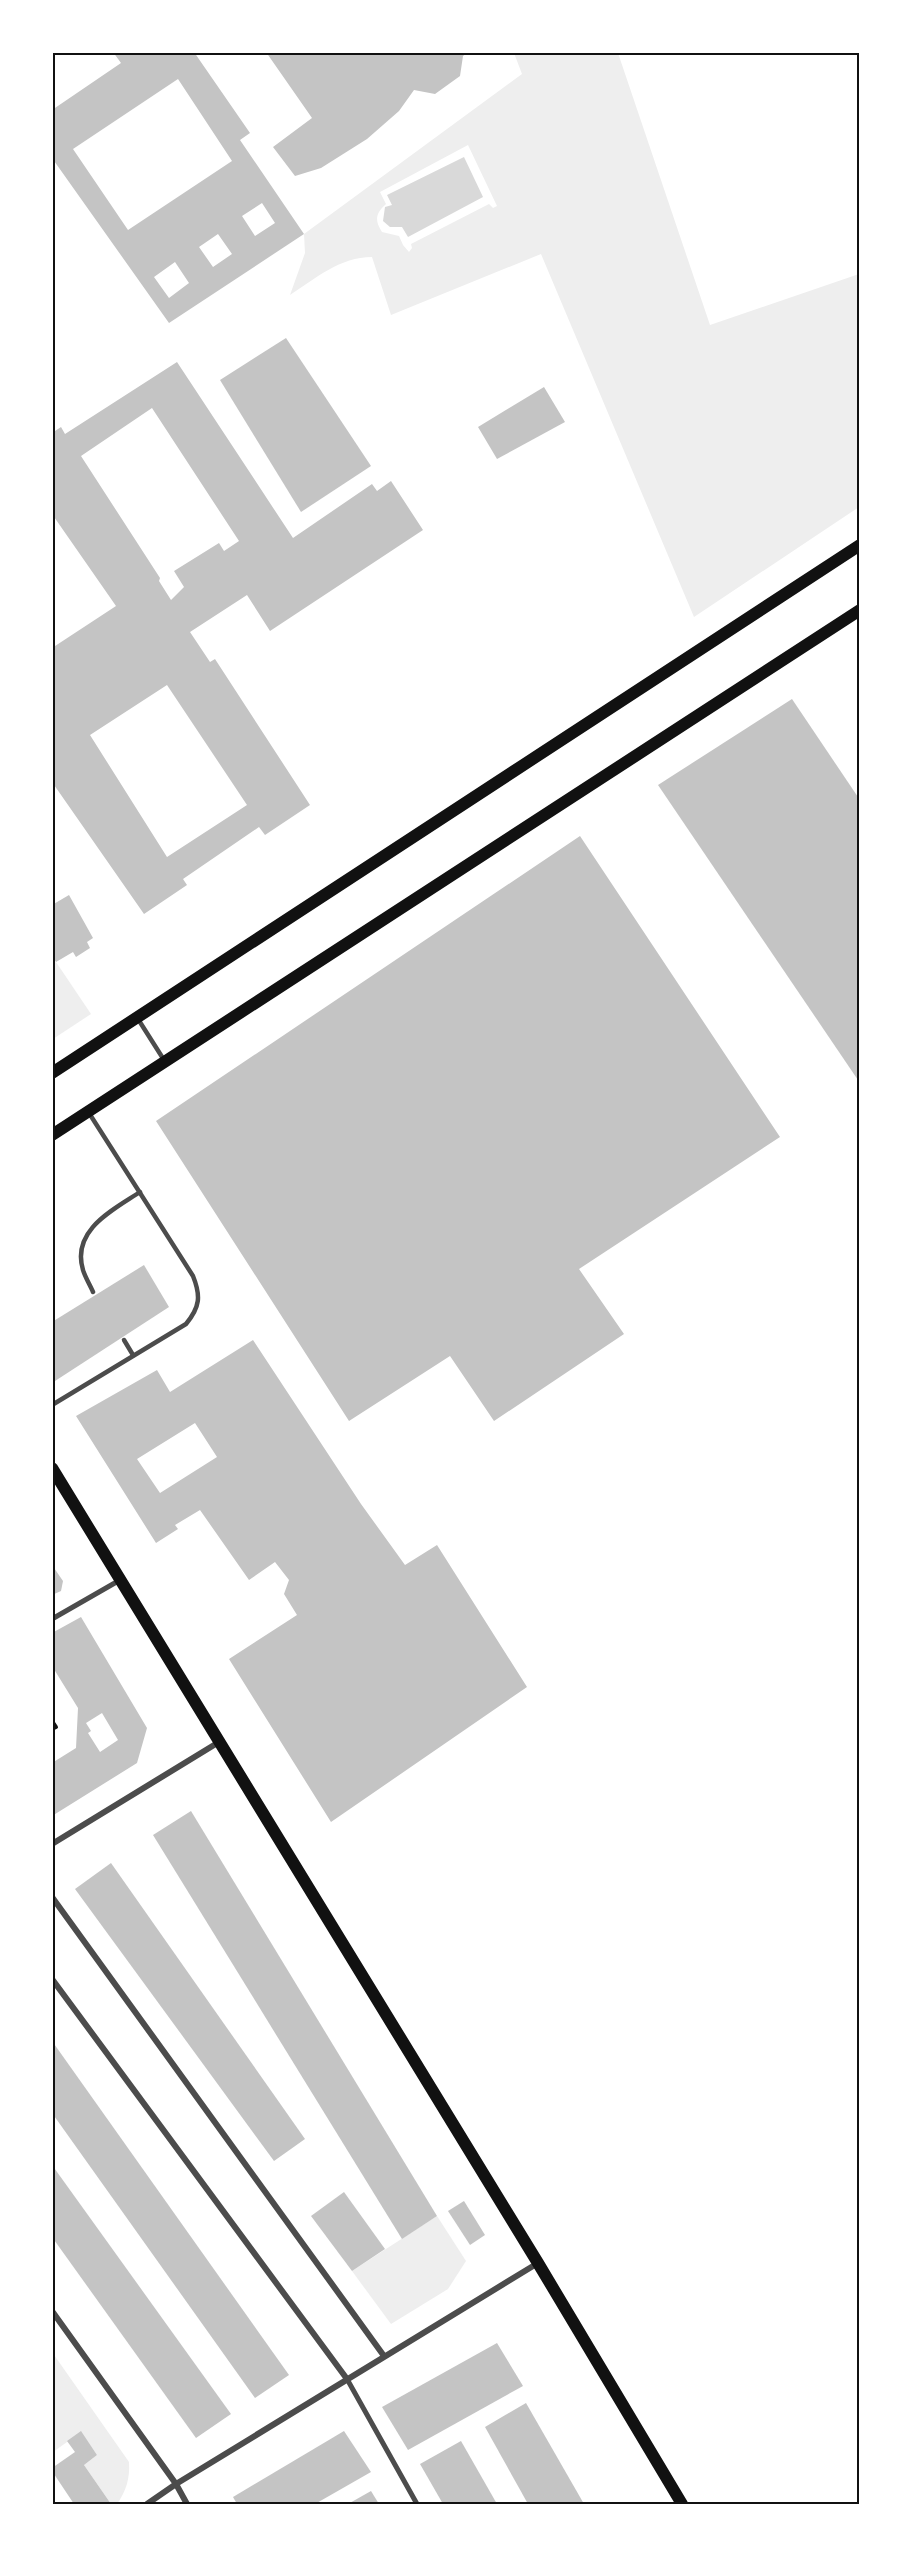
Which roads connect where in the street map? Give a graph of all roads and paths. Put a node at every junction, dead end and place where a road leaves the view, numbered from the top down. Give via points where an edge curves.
1 (860, 545) edge
2 (860, 610) edge
3 (137, 1018) junction
4 (165, 1062) junction
5 (52, 1073) edge
6 (88, 1112) junction
7 (52, 1135) edge
8 (140, 1192) junction
9 (93, 1292) dead end
10 (124, 1340) dead end
11 (133, 1355) junction
12 (52, 1405) edge
13 (52, 1468) edge
14 (120, 1580) junction
15 (52, 1619) edge
16 (52, 1721) edge
17 (52, 1729) edge
18 (219, 1742) junction
19 (52, 1844) edge
20 (52, 1897) edge
21 (52, 1979) edge
22 (538, 2262) junction
23 (52, 2311) edge
24 (384, 2356) junction
25 (347, 2379) junction
26 (176, 2484) junction
27 (147, 2505) edge
28 (187, 2505) edge
29 (417, 2505) edge
30 (682, 2505) edge

1 - 3 main road
2 - 4 main road
3 - 4 lane
3 - 5 main road
4 - 6 main road
6 - 7 main road
6 - 8 lane
8 - 9 lane via 107,1213 85,1236 81,1251 83,1270
8 - 11 lane via 193,1276 200,1300 186,1324
10 - 11 lane
11 - 12 lane
13 - 14 main road
14 - 15 street
14 - 18 main road
16 - 17 path via 56,1727
18 - 19 street
18 - 22 main road
20 - 24 street
21 - 25 street
22 - 24 street
22 - 30 main road
23 - 26 street
24 - 25 street
25 - 26 street
25 - 29 street
26 - 27 street
26 - 28 street

